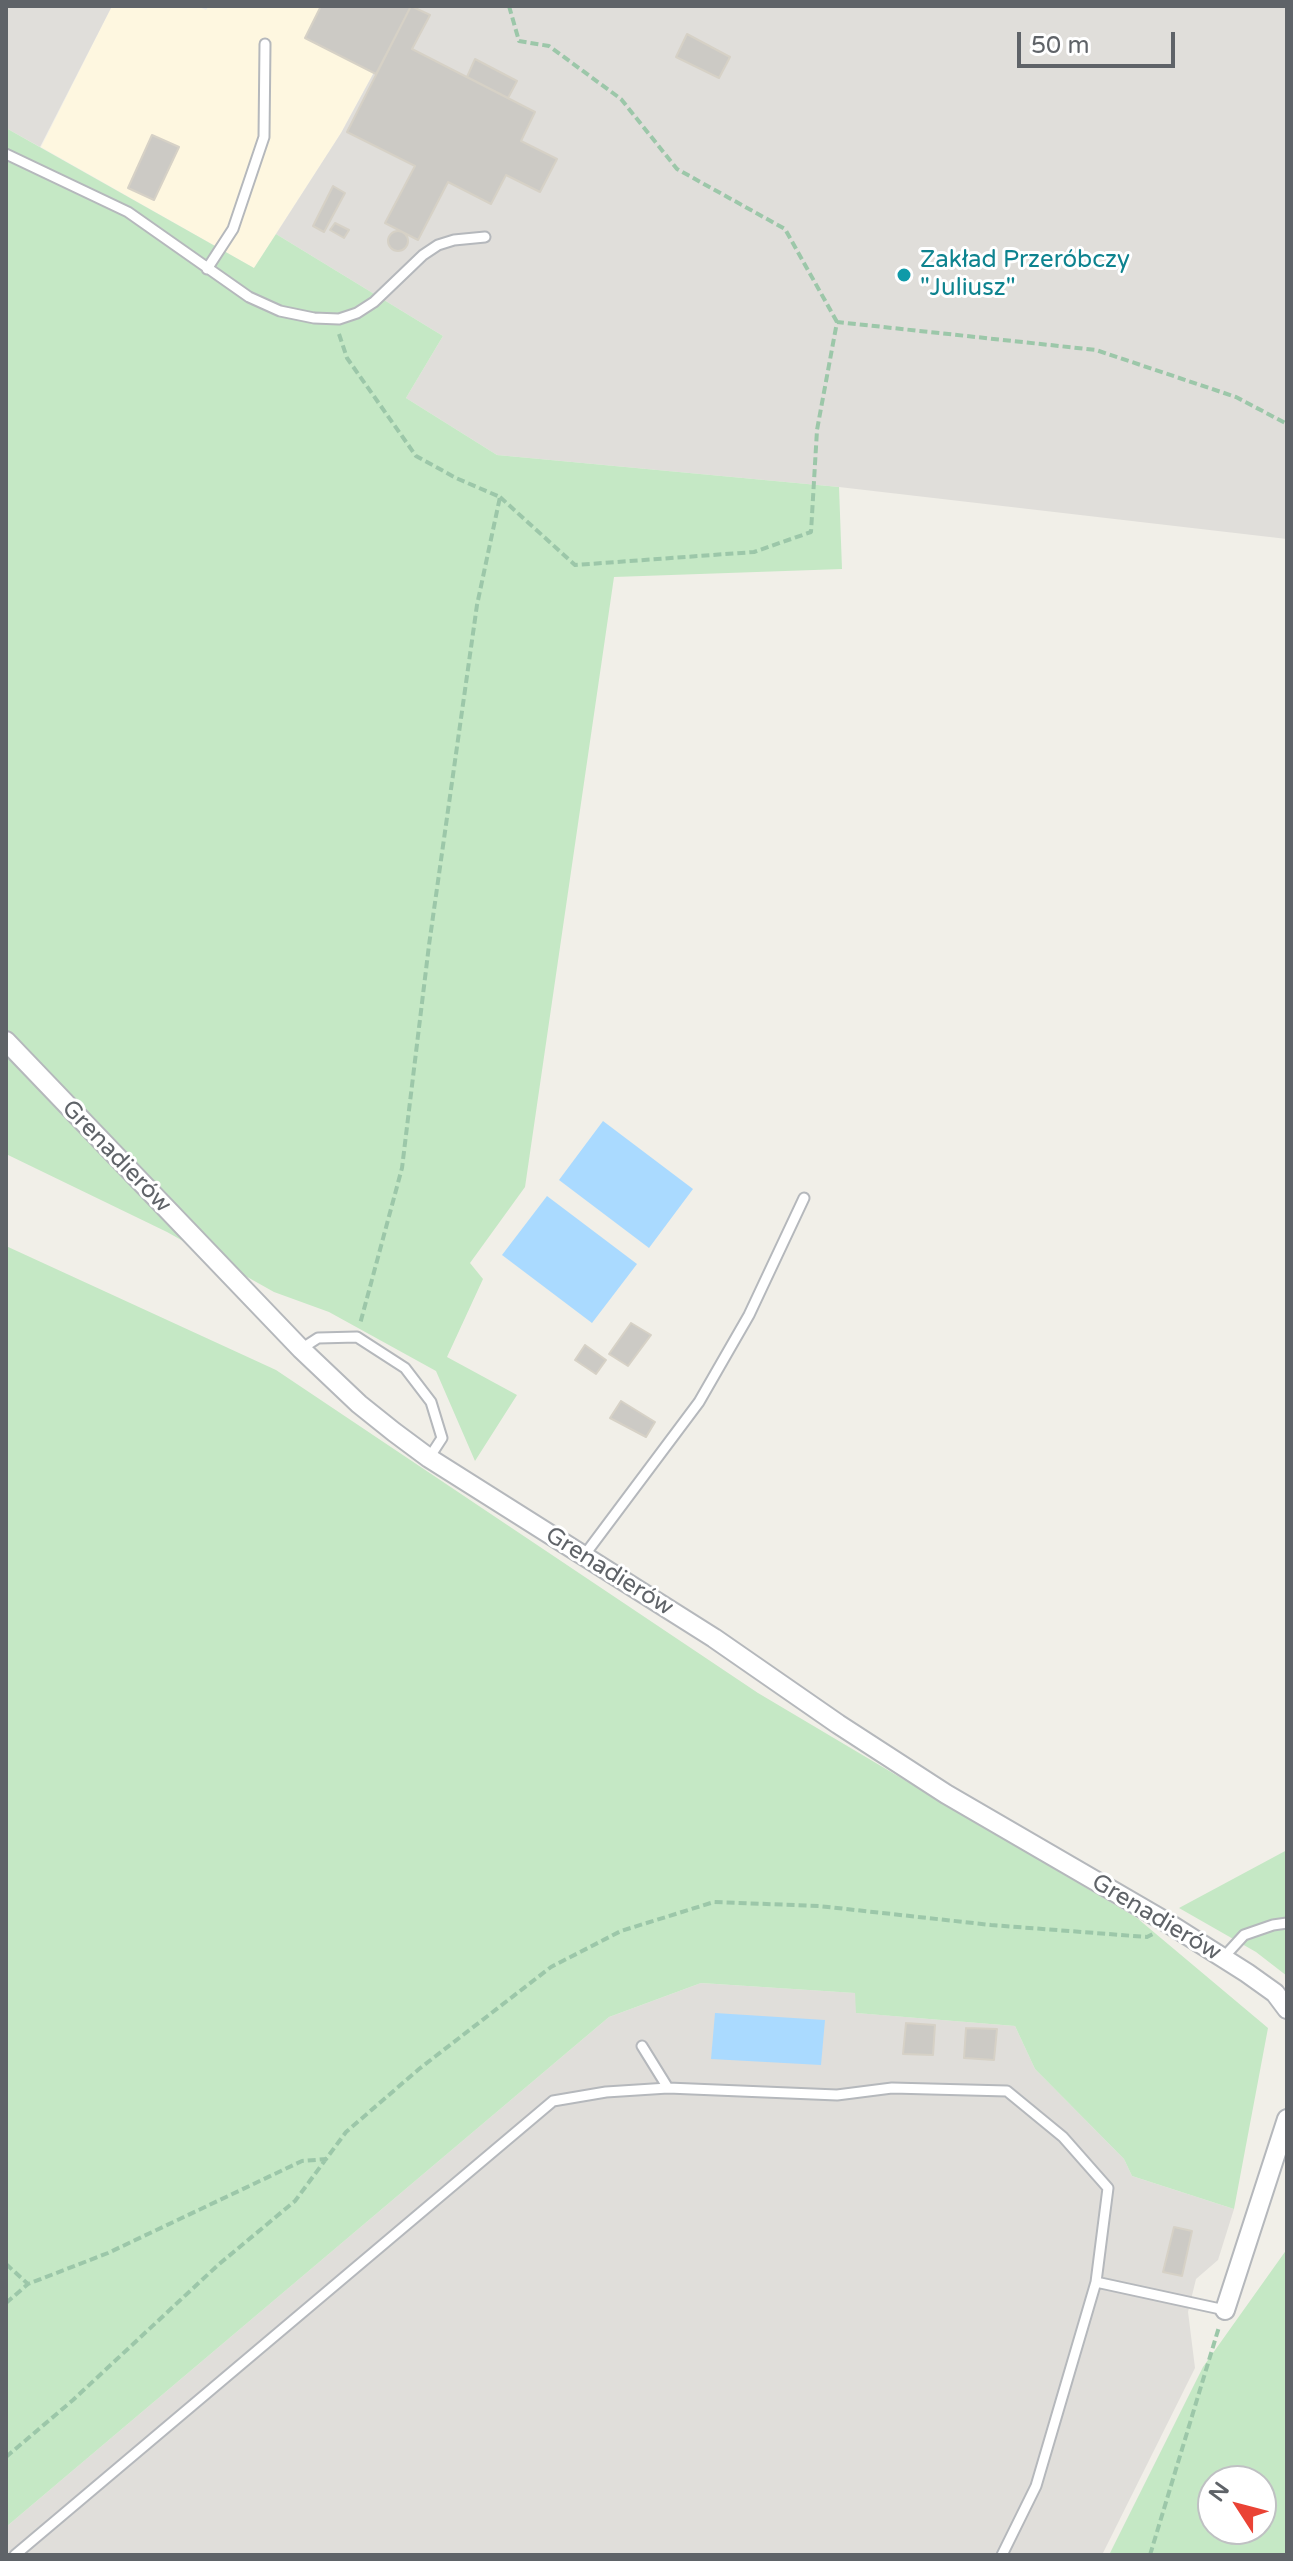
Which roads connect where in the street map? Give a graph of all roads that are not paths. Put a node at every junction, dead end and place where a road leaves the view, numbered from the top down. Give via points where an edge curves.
1 (265, 44) dead end
2 (6, 154) edge
3 (485, 237) dead end
4 (207, 269) junction
5 (6, 1041) edge
6 (804, 1198) dead end
7 (301, 1349) junction
8 (429, 1458) junction
9 (583, 1557) junction
10 (1287, 1923) edge
11 (1223, 1958) junction
12 (1287, 2009) edge
13 (642, 2046) dead end
14 (668, 2088) junction
15 (1287, 2119) edge
16 (1096, 2282) junction
17 (1225, 2310) joint
18 (15, 2555) edge
19 (1002, 2555) edge

1 - 4 lane via 264,137 233,229
2 - 4 lane via 128,212
3 - 4 lane via 438,245 374,302 339,319 280,311
5 - 7 street, Grenadierów
6 - 9 lane via 749,1315 699,1402
7 - 8 street, Grenadierów via 359,1404
7 - 8 lane via 318,1338 357,1337 405,1368 431,1402 442,1438
8 - 9 street, Grenadierów
9 - 11 street, Grenadierów via 946,1794
10 - 11 lane via 1244,1935
11 - 12 street, Grenadierów via 1275,1993
13 - 14 lane
14 - 16 lane via 837,2095 892,2088 1007,2091 1063,2137 1108,2188
14 - 18 lane via 553,2101
15 - 17 street
16 - 17 lane
16 - 19 lane via 1036,2486

